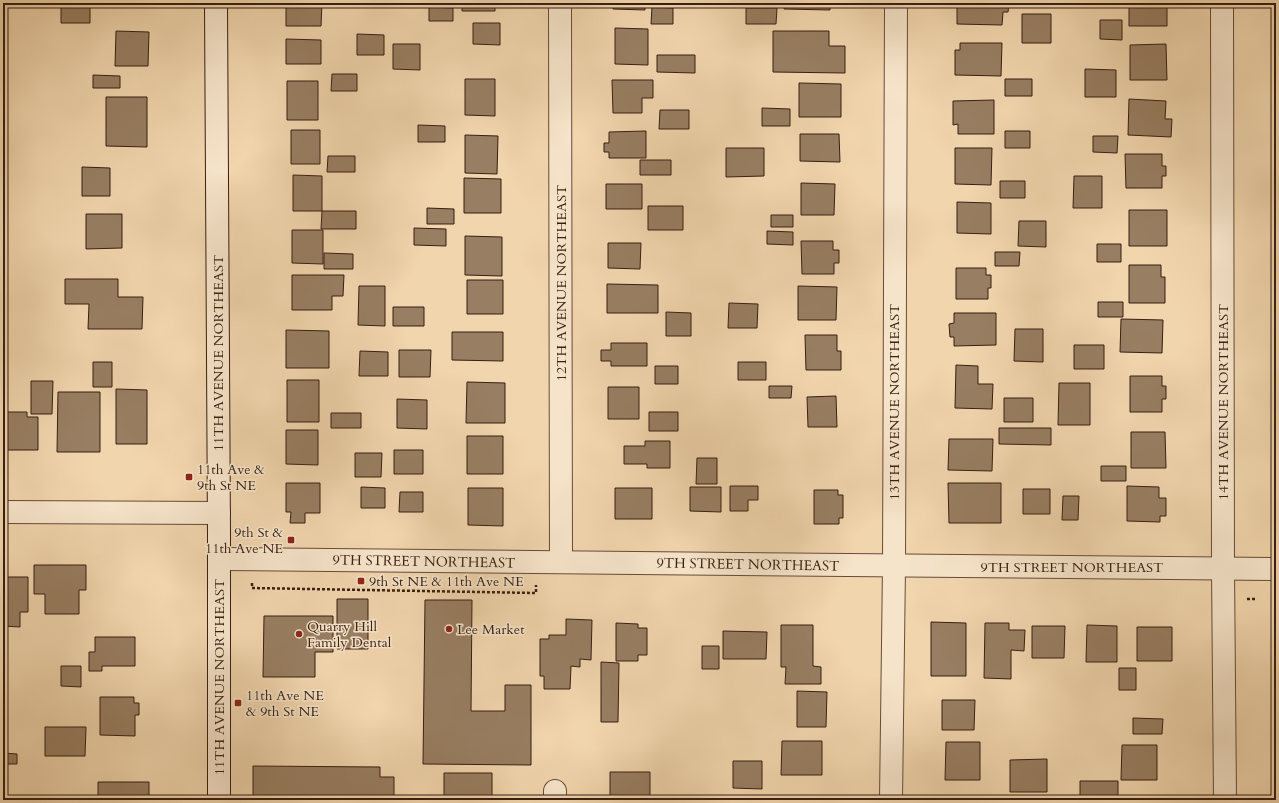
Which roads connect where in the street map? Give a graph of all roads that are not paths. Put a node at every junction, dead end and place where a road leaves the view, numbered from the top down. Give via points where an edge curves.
1 (216, 3) edge
2 (560, 3) edge
3 (896, 3) edge
4 (1222, 3) edge
5 (3, 512) edge
6 (219, 513) junction
7 (219, 559) junction
8 (561, 562) junction
9 (894, 566) junction
10 (1223, 568) junction
11 (1276, 569) edge
12 (219, 800) edge
13 (891, 800) edge
14 (1225, 800) edge

1 - 6 street, 11TH AVENUE NORTHEAST
2 - 8 street, 12TH AVENUE NORTHEAST
3 - 9 street, 13TH AVENUE NORTHEAST
4 - 10 street, 14TH AVENUE NORTHEAST
5 - 6 street
6 - 7 street, 11TH AVENUE NORTHEAST
7 - 8 street, 9TH STREET NORTHEAST
7 - 12 street, 11TH AVENUE NORTHEAST
8 - 9 street, 9TH STREET NORTHEAST
9 - 10 street, 9TH STREET NORTHEAST
9 - 13 street, 13TH AVENUE NORTHEAST
10 - 11 street, 9TH STREET NORTHEAST
10 - 14 street, 14TH AVENUE NORTHEAST

